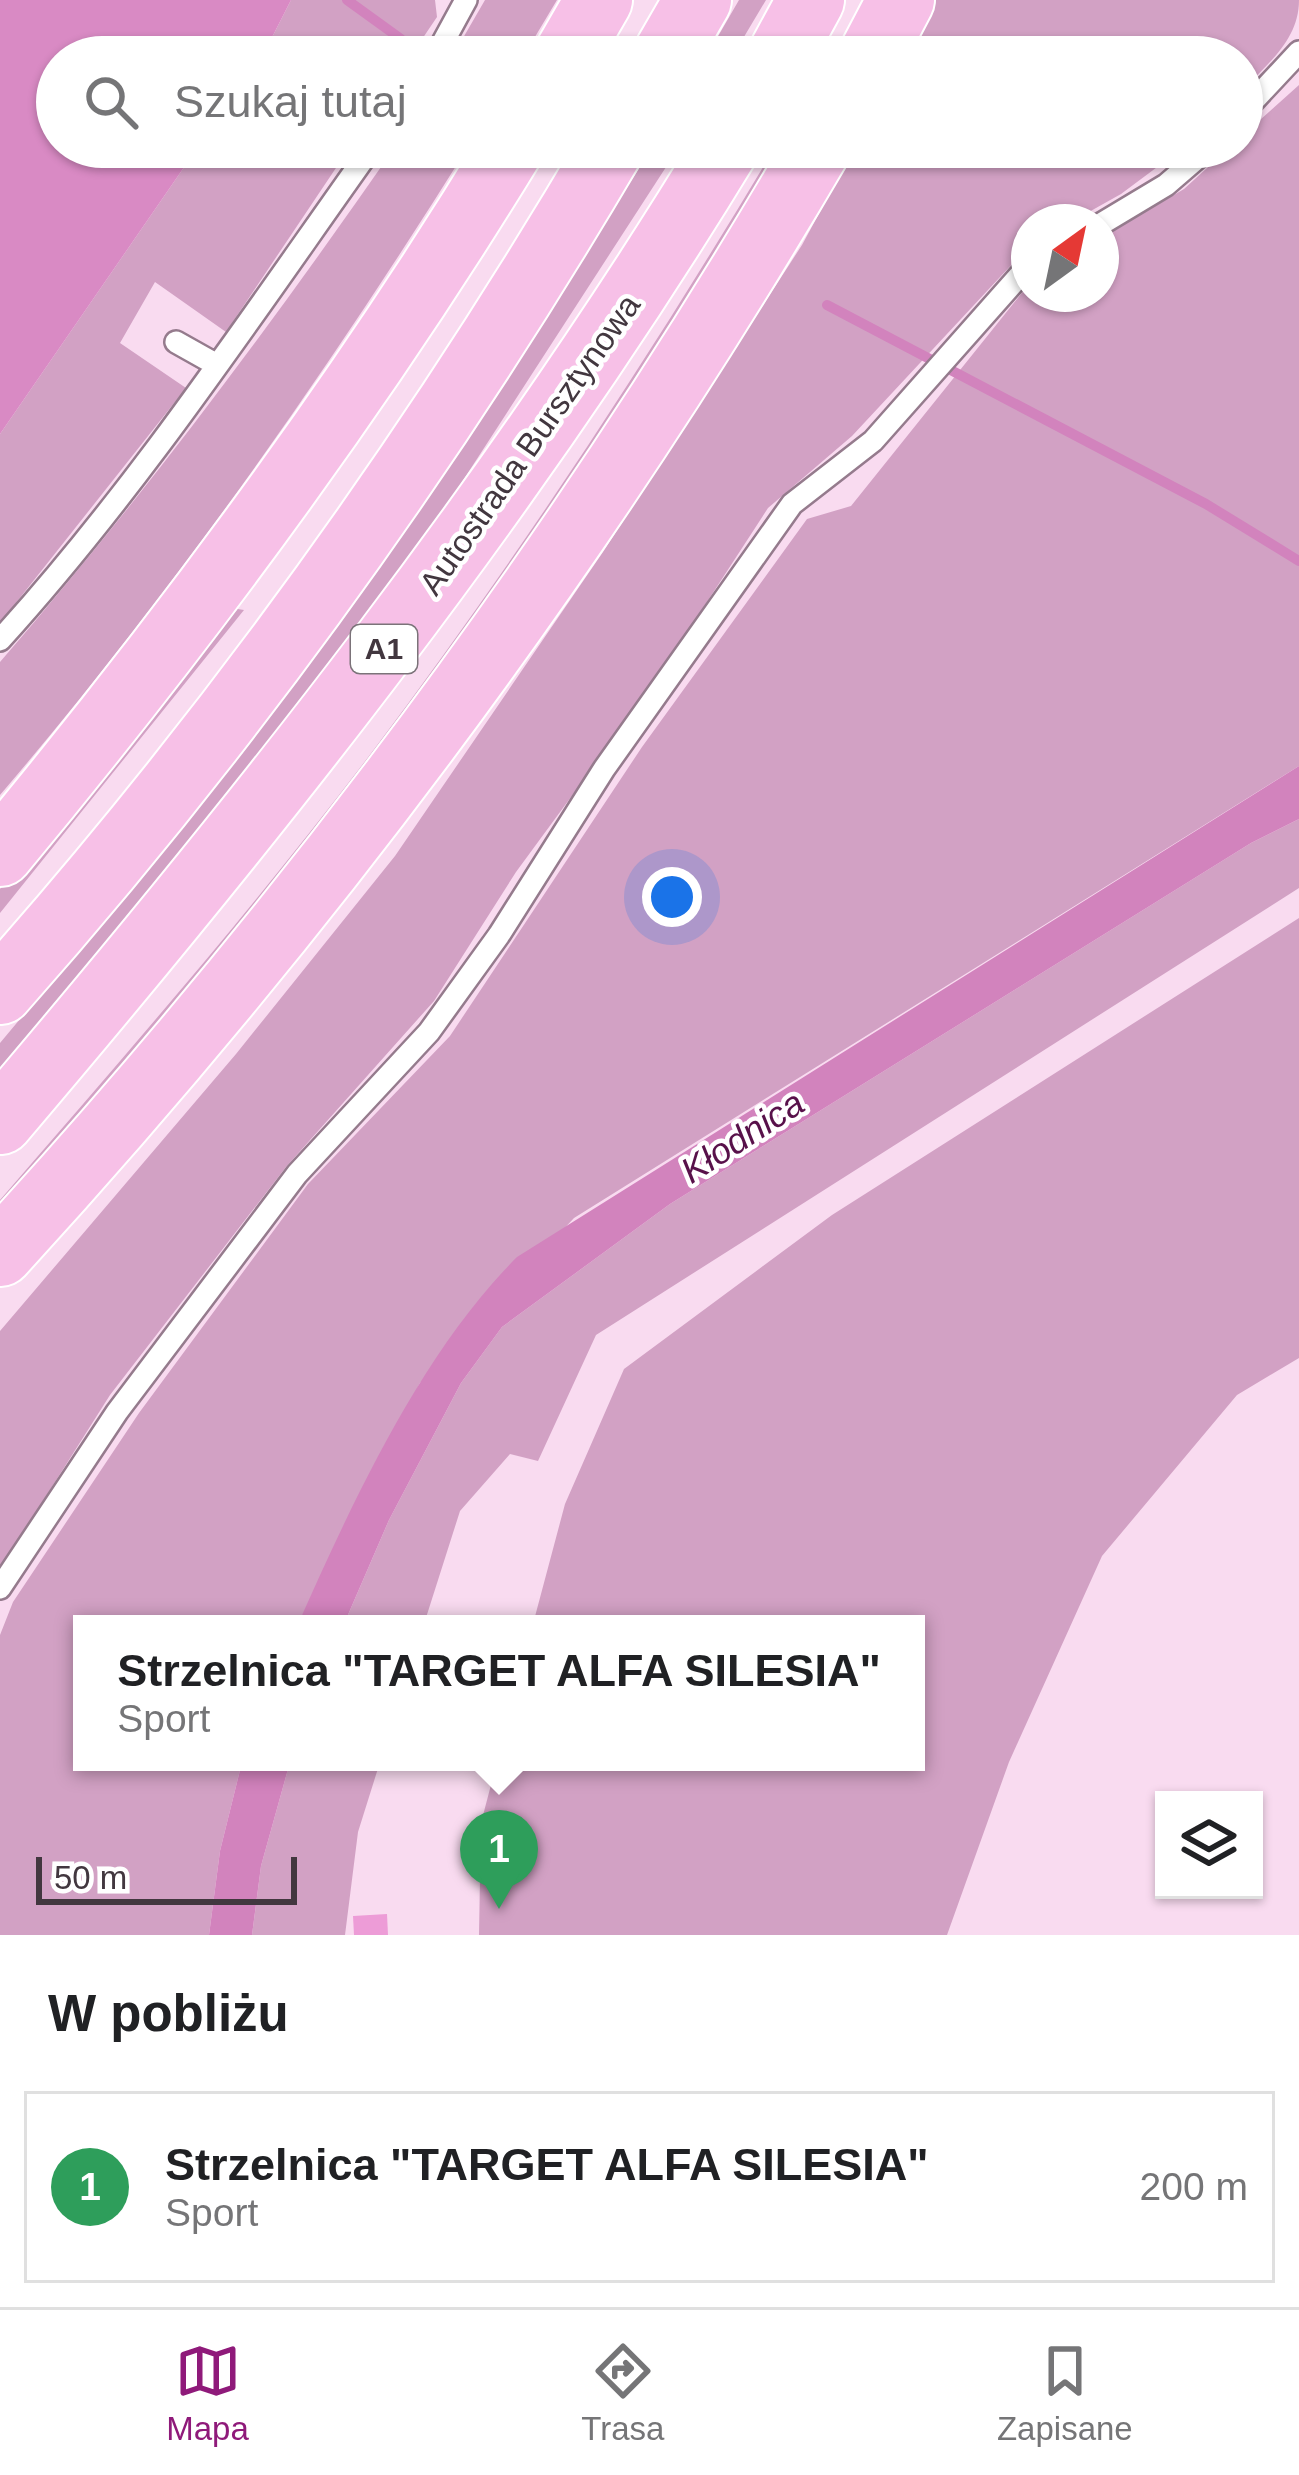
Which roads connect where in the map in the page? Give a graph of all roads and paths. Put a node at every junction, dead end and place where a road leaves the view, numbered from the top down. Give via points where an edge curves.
1 (466, 0) edge
2 (599, 0) edge
3 (698, 0) edge
4 (811, 0) edge
5 (901, 0) edge
6 (446, 36) edge
7 (578, 36) edge
8 (677, 36) edge
9 (791, 36) edge
10 (882, 36) edge
11 (1299, 52) edge
12 (1263, 91) edge
13 (357, 168) edge
14 (497, 168) edge
15 (598, 168) edge
16 (712, 168) edge
17 (806, 168) edge
18 (1186, 168) edge
19 (1119, 213) edge
20 (1011, 285) edge
21 (176, 342) dead end
22 (217, 365) junction
23 (0, 640) edge
24 (0, 853) edge
25 (0, 991) edge
26 (0, 1121) edge
27 (76, 1170) junction
28 (0, 1253) edge
29 (0, 1280) edge
30 (0, 1588) edge

1 - 6 lane
2 - 7 highway
3 - 8 highway
4 - 9 highway
5 - 10 highway
11 - 12 lane
13 - 22 lane
14 - 24 highway via 264,517
15 - 25 highway, A1 via 460,387 290,629
16 - 26 highway, Autostrada Bursztynowa / A1 via 411,614
17 - 27 highway via 721,314 521,611 273,939
18 - 19 lane
20 - 30 lane via 874,441 792,504 429,1032 297,1174 117,1412
21 - 22 lane
22 - 23 lane
27 - 28 highway
27 - 29 highway

